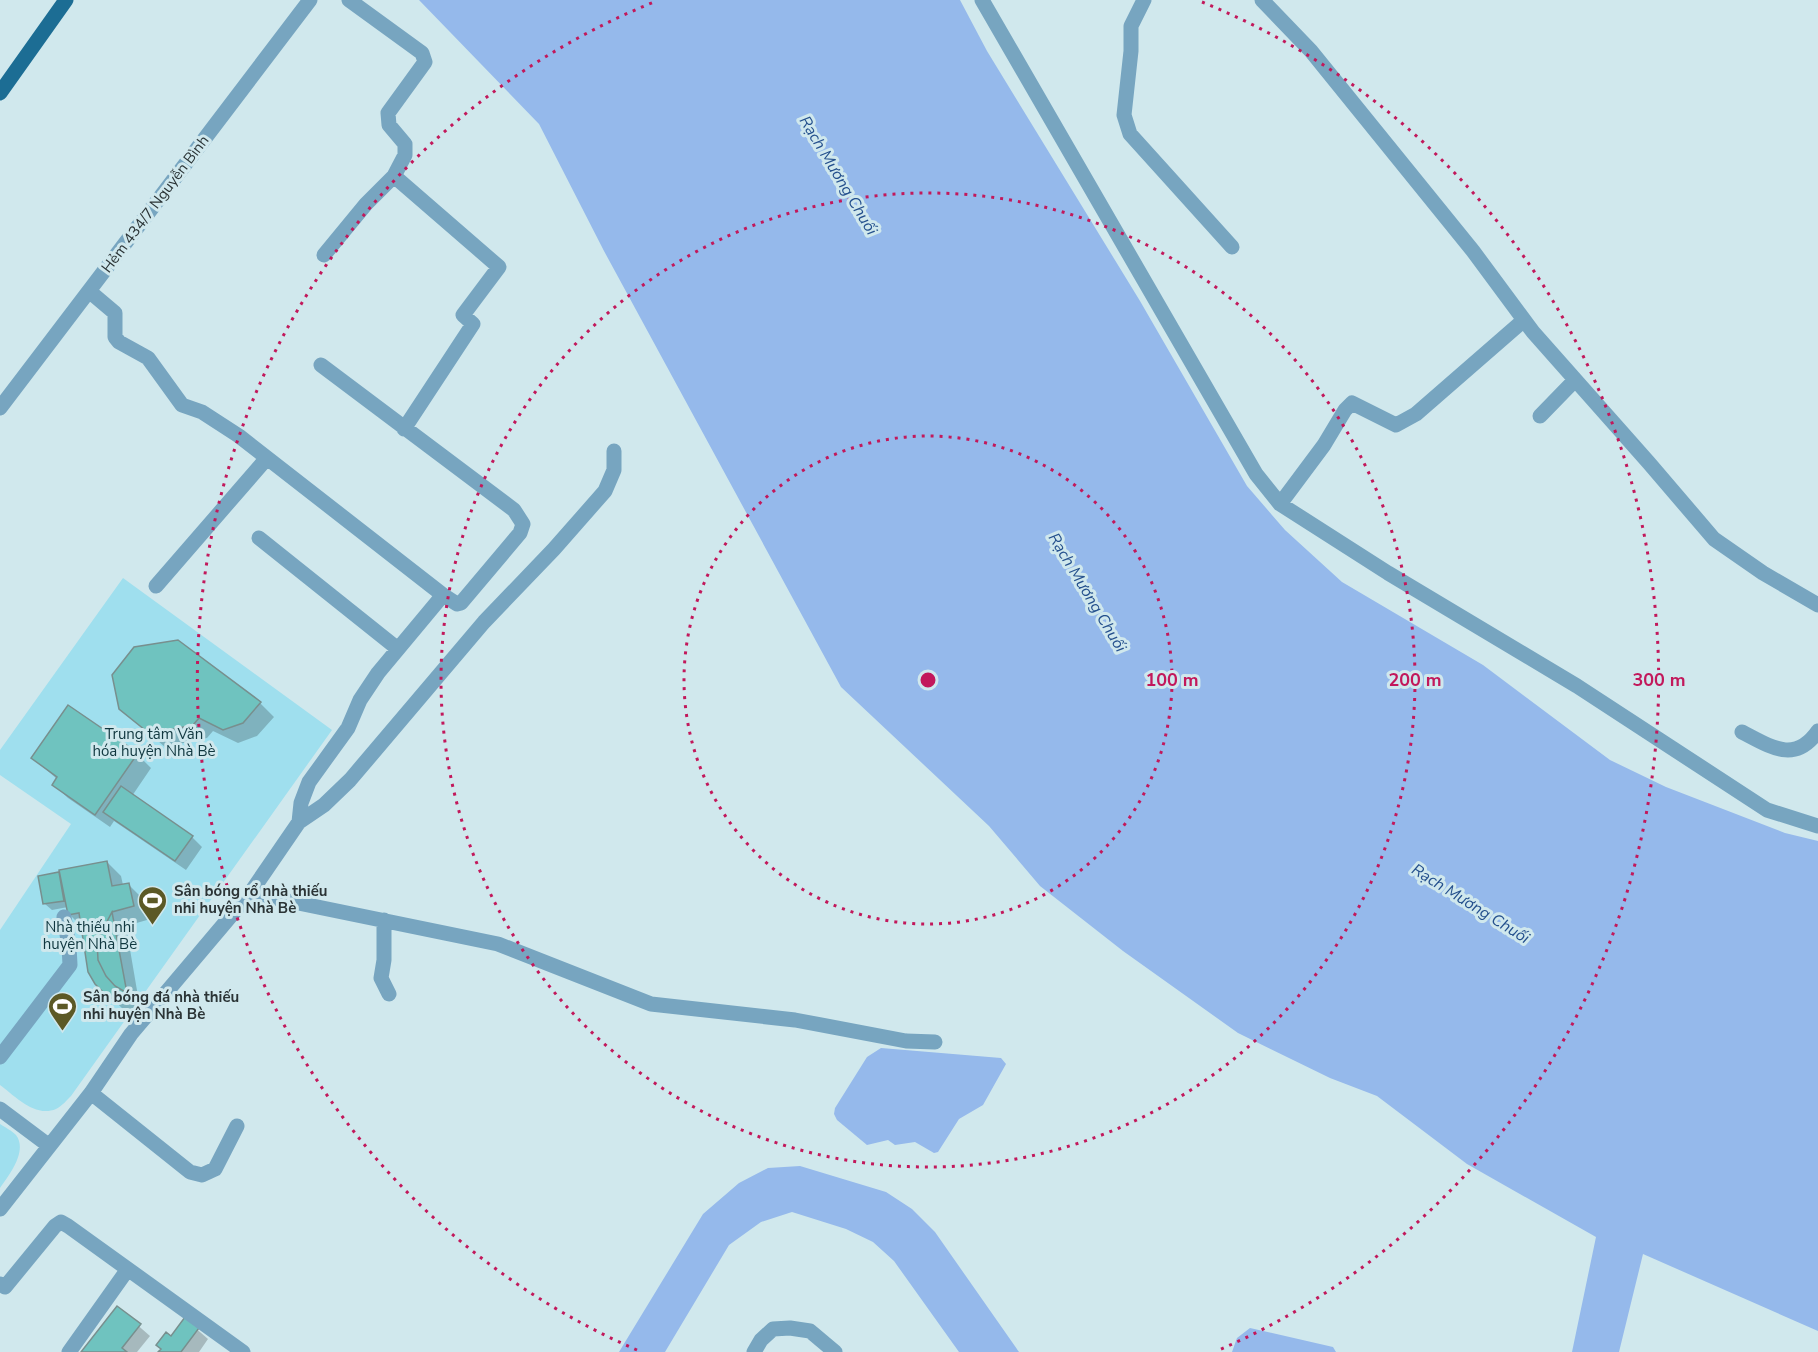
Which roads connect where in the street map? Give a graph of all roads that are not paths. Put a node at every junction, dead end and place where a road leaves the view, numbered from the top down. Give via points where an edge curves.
1 (66, 0) edge
2 (310, 0) edge
3 (349, 0) edge
4 (982, 0) edge
5 (1144, 0) edge
6 (1262, 0) edge
7 (2, 87) edge
8 (394, 176) junction
9 (1232, 248) dead end
10 (324, 255) dead end
11 (89, 291) junction
12 (1524, 320) junction
13 (321, 365) dead end
14 (1575, 380) junction
15 (0, 408) edge
16 (1540, 416) dead end
17 (405, 429) junction
18 (614, 451) dead end
19 (267, 458) junction
20 (1280, 504) junction
21 (259, 538) dead end
22 (156, 586) dead end
23 (443, 595) junction
24 (1818, 605) edge
25 (399, 649) junction
26 (1818, 731) edge
27 (1742, 732) dead end
28 (299, 822) junction
29 (1818, 826) edge
30 (251, 892) junction
31 (64, 917) dead end
32 (384, 920) junction
33 (389, 994) dead end
34 (935, 1042) dead end
35 (0, 1057) edge
36 (91, 1093) junction
37 (0, 1109) edge
38 (237, 1126) dead end
39 (48, 1145) junction
40 (0, 1209) edge
41 (128, 1269) junction
42 (2, 1288) edge
43 (69, 1352) edge
44 (243, 1352) edge
45 (754, 1352) edge
46 (835, 1352) edge

1 - 7 main road
2 - 11 street, Hẻm 434/7 Nguyễn Bình
3 - 8 street via 422,53 425,62 388,113 388,125 405,144 405,155
4 - 20 street via 1256,474
5 - 9 street via 1131,26 1124,115 1130,134
6 - 12 street via 1311,51
8 - 10 street
8 - 17 street via 499,267 463,315 473,324
11 - 15 street, Hẻm 434/7 Nguyễn Bình
11 - 19 street via 115,313 115,337 119,342 148,358 182,405 202,412
12 - 14 street
12 - 20 street via 1416,414 1396,425 1352,403
13 - 17 street
14 - 16 street
14 - 24 street via 1714,539
17 - 23 street via 514,510 523,524 520,533 461,603
18 - 28 street via 614,470 605,491 484,622 350,780
19 - 22 street
19 - 23 street
20 - 29 street via 1577,686 1767,810
21 - 25 street
23 - 25 street
25 - 28 street via 378,673 348,728 309,782
26 - 27 street via 1810,743 1793,751 1772,748
28 - 30 street
30 - 32 street
30 - 36 street via 131,1034
31 - 35 street via 70,965
32 - 33 street via 381,978
32 - 34 street via 498,945 651,1004 795,1020 906,1041
36 - 38 street via 190,1172 202,1175 215,1169
36 - 39 street
37 - 39 street
39 - 40 street
41 - 42 street via 61,1222
41 - 43 street
41 - 44 street
45 - 46 street via 773,1329 790,1328 810,1331

